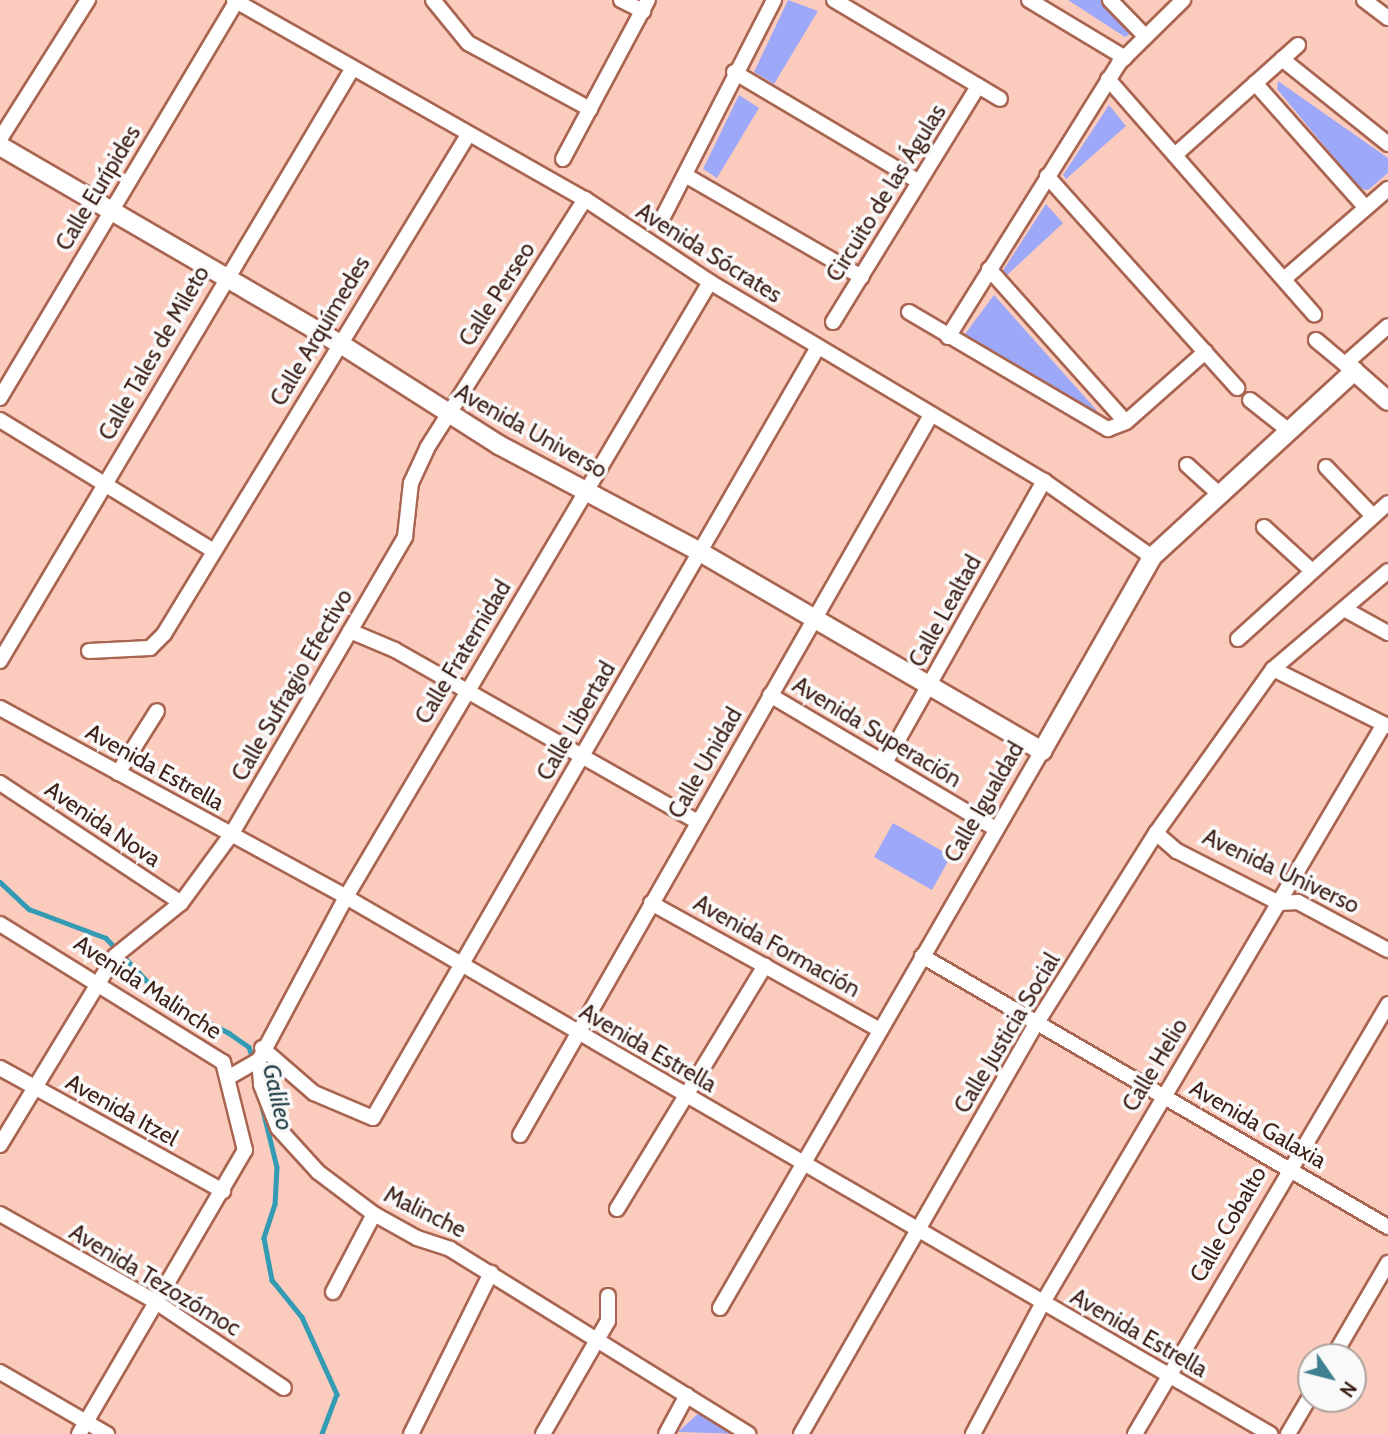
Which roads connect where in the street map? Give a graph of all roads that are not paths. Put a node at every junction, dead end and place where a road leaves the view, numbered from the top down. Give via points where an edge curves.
1 (88, 0) edge
2 (433, 0) edge
3 (621, 0) edge
4 (774, 0) edge
5 (834, 0) edge
6 (1110, 0) edge
7 (1184, 0) edge
8 (1364, 0) edge
9 (235, 1) edge
10 (1035, 1) edge
11 (646, 6) edge
12 (1388, 18) edge
13 (1145, 36) junction
14 (1298, 45) dead end
15 (1125, 58) junction
16 (1282, 59) junction
17 (351, 71) junction
18 (734, 72) junction
19 (1108, 79) junction
20 (1255, 83) junction
21 (978, 86) junction
22 (1000, 99) dead end
23 (590, 109) junction
24 (468, 135) junction
25 (0, 139) edge
26 (1388, 144) edge
27 (0, 146) edge
28 (1175, 155) junction
29 (563, 159) dead end
30 (685, 175) junction
31 (1047, 176) junction
32 (919, 183) junction
33 (1388, 189) edge
34 (585, 199) junction
35 (1366, 208) junction
36 (111, 210) junction
37 (664, 215) dead end
38 (989, 270) junction
39 (225, 277) junction
40 (862, 277) junction
41 (1283, 279) junction
42 (710, 282) junction
43 (909, 312) dead end
44 (1314, 314) dead end
45 (833, 323) dead end
46 (1388, 326) edge
47 (948, 337) junction
48 (1316, 340) dead end
49 (339, 343) junction
50 (818, 347) junction
51 (1205, 352) junction
52 (1350, 368) junction
53 (1237, 388) dead end
54 (0, 398) edge
55 (1250, 400) dead end
56 (1388, 401) edge
57 (448, 413) junction
58 (931, 415) junction
59 (0, 421) edge
60 (1126, 422) junction
61 (1288, 430) junction
62 (1187, 465) dead end
63 (1326, 467) dead end
64 (1044, 481) junction
65 (104, 484) junction
66 (585, 490) junction
67 (1219, 494) junction
68 (1388, 503) edge
69 (1374, 516) junction
70 (1264, 527) dead end
71 (214, 551) junction
72 (700, 552) junction
73 (1152, 557) junction
74 (1312, 571) junction
75 (1388, 571) edge
76 (1346, 610) junction
77 (814, 618) junction
78 (350, 631) junction
79 (1388, 633) edge
80 (1238, 639) dead end
81 (89, 651) dead end
82 (0, 660) edge
83 (1273, 668) junction
84 (929, 685) junction
85 (466, 690) junction
86 (770, 695) junction
87 (0, 708) edge
88 (157, 711) dead end
89 (1386, 725) edge
90 (1042, 751) junction
91 (582, 755) junction
92 (885, 763) junction
93 (118, 773) junction
94 (0, 783) edge
95 (698, 822) junction
96 (996, 829) junction
97 (1156, 833) junction
98 (231, 835) junction
99 (346, 897) junction
100 (1279, 902) junction
101 (181, 903) junction
102 (651, 903) junction
103 (0, 924) edge
104 (1388, 950) edge
105 (922, 956) junction
106 (461, 965) junction
107 (765, 966) junction
108 (100, 983) junction
109 (1388, 1004) edge
110 (1038, 1021) junction
111 (880, 1030) junction
112 (576, 1034) junction
113 (261, 1054) junction
114 (0, 1068) edge
115 (230, 1076) junction
116 (35, 1088) junction
117 (1164, 1095) junction
118 (689, 1097) junction
119 (520, 1135) dead end
120 (0, 1145) edge
121 (803, 1163) junction
122 (1288, 1167) junction
123 (223, 1191) junction
124 (617, 1209) dead end
125 (0, 1214) edge
126 (374, 1214) junction
127 (1388, 1227) edge
128 (918, 1231) junction
129 (1388, 1263) edge
130 (491, 1273) junction
131 (333, 1292) dead end
132 (608, 1296) dead end
133 (156, 1302) junction
134 (1042, 1304) junction
135 (720, 1308) dead end
136 (596, 1336) junction
137 (1341, 1343) edge
138 (0, 1372) edge
139 (1167, 1376) junction
140 (284, 1388) dead end
141 (687, 1395) junction
142 (1300, 1413) edge
143 (82, 1428) edge
144 (107, 1434) edge
145 (411, 1434) edge
146 (543, 1434) edge
147 (666, 1434) edge
148 (748, 1434) edge
149 (801, 1434) edge
150 (973, 1434) edge
151 (1135, 1434) edge
152 (1270, 1434) edge
153 (1288, 1434) edge

1 - 25 street
2 - 23 street via 468,43
3 - 11 street
4 - 18 street
5 - 21 street
6 - 13 street
7 - 13 street
8 - 12 street
9 - 17 street, Avenida Sócrates via 330,52
9 - 36 street, Calle Eurípides
10 - 15 street
11 - 23 street
13 - 15 street
14 - 16 street
15 - 19 street
16 - 20 street
16 - 26 street
17 - 24 street, Avenida Sócrates
17 - 39 street, Calle Tales de Mileto
18 - 30 street
18 - 32 street
19 - 28 street
19 - 31 street
20 - 28 street
20 - 35 street
21 - 22 street
21 - 32 street, Circuito de las Águlas
23 - 29 street
24 - 34 street, Avenida Sócrates
24 - 49 street, Calle Arquímedes
27 - 36 street, Avenida Universo
28 - 41 street
30 - 37 street
30 - 40 street
31 - 38 street
31 - 51 street
32 - 40 street, Circuito de las Águlas
33 - 35 street
34 - 42 street, Avenida Sócrates
34 - 57 street, Calle Perseo
35 - 41 street
36 - 39 street, Avenida Universo
36 - 54 street, Calle Eurípides
38 - 47 street
38 - 60 street
39 - 49 street, Avenida Universo
39 - 65 street, Calle Tales de Mileto
40 - 45 street, Circuito de las Águlas
41 - 44 street
42 - 50 street, Avenida Sócrates
42 - 66 street, Calle Fraternidad
43 - 47 street
46 - 52 street
47 - 60 street via 1093,425 1108,429
48 - 52 street
49 - 57 street, Avenida Universo
49 - 71 street, Calle Arquímedes
50 - 58 street, Avenida Sócrates
50 - 72 street, Calle Libertad
51 - 53 street
51 - 60 street
52 - 56 street
52 - 61 street, Calle Igualdad
55 - 61 street
57 - 66 street, Avenida Universo
57 - 78 street, Calle Sufragio Efectivo via 415,470 405,537
58 - 64 street, Avenida Sócrates
58 - 77 street, Calle Unidad
59 - 65 street
61 - 67 street, Calle Igualdad
62 - 67 street
63 - 69 street
64 - 73 street, Avenida Sócrates
64 - 84 street, Calle Lealtad
65 - 71 street
65 - 82 street, Calle Tales de Mileto
66 - 72 street, Avenida Universo
66 - 85 street, Calle Fraternidad
67 - 73 street, Calle Igualdad
68 - 69 street
69 - 74 street
70 - 74 street
71 - 81 street, Calle Arquímedes via 157,643
72 - 77 street, Avenida Universo
72 - 91 street, Calle Libertad
73 - 90 street, Calle Igualdad
74 - 80 street
75 - 76 street, Calle Justicia Social
76 - 79 street
76 - 83 street, Calle Justicia Social
77 - 84 street, Avenida Universo
77 - 86 street, Calle Unidad
78 - 85 street
78 - 98 street, Calle Sufragio Efectivo
83 - 89 street
83 - 97 street, Calle Justicia Social
84 - 90 street, Avenida Universo
84 - 92 street, Calle Lealtad
85 - 91 street
85 - 99 street, Calle Fraternidad
86 - 92 street, Avenida Superación
86 - 95 street, Calle Unidad
87 - 93 street, Avenida Estrella
88 - 93 street
89 - 100 street, Calle Helio
90 - 96 street, Calle Igualdad
91 - 95 street
91 - 106 street, Calle Libertad
92 - 96 street, Avenida Superación
93 - 98 street, Avenida Estrella
94 - 101 street, Avenida Nova
95 - 102 street, Calle Unidad
96 - 105 street, Calle Igualdad
97 - 100 street, Avenida Universo via 1177,851
97 - 110 street, Calle Justicia Social
98 - 99 street, Avenida Estrella
98 - 101 street, Calle Sufragio Efectivo
99 - 106 street, Avenida Estrella
99 - 113 street, Calle Fraternidad
100 - 104 street, Avenida Universo via 1298,902
100 - 117 street, Calle Helio
101 - 108 street, Calle Sufragio Efectivo via 121,950
102 - 107 street, Avenida Formación
102 - 112 street, Calle Unidad
103 - 108 street, Avenida Malinche
105 - 110 street, Avenida Galaxia
105 - 111 street, Calle Igualdad
106 - 112 street, Avenida Estrella
106 - 113 street, Calle Libertad via 373,1118 314,1093
107 - 111 street, Avenida Formación
107 - 118 street
108 - 115 street, Avenida Malinche via 223,1062
108 - 116 street, Calle Sufragio Efectivo
109 - 122 street, Calle Cobalto
110 - 117 street, Avenida Galaxia
110 - 128 street, Calle Justicia Social
111 - 121 street, Calle Igualdad
112 - 118 street, Avenida Estrella
112 - 119 street, Calle Unidad
113 - 115 street
113 - 126 street, Malinche via 261,1085 278,1128 318,1172
114 - 116 street, Avenida Itzel
115 - 123 street via 245,1150
116 - 120 street, Calle Sufragio Efectivo
116 - 123 street, Avenida Itzel
117 - 122 street, Avenida Galaxia
117 - 134 street, Calle Helio
118 - 121 street, Avenida Estrella
118 - 124 street
121 - 128 street, Avenida Estrella
121 - 135 street, Calle Igualdad
122 - 127 street, Avenida Galaxia
122 - 139 street, Calle Cobalto
123 - 133 street
125 - 133 street, Avenida Tezozómoc
126 - 130 street, Malinche
126 - 131 street
128 - 134 street, Avenida Estrella
128 - 149 street, Calle Justicia Social
129 - 137 street
130 - 136 street, Malinche
130 - 145 street
132 - 136 street via 608,1321
133 - 140 street, Avenida Tezozómoc
133 - 143 street
134 - 139 street, Avenida Estrella
134 - 150 street, Calle Helio
136 - 141 street, Malinche
136 - 146 street
138 - 143 street
139 - 151 street, Calle Cobalto
139 - 152 street, Avenida Estrella
141 - 147 street
141 - 148 street, Malinche
142 - 153 street
143 - 144 street

